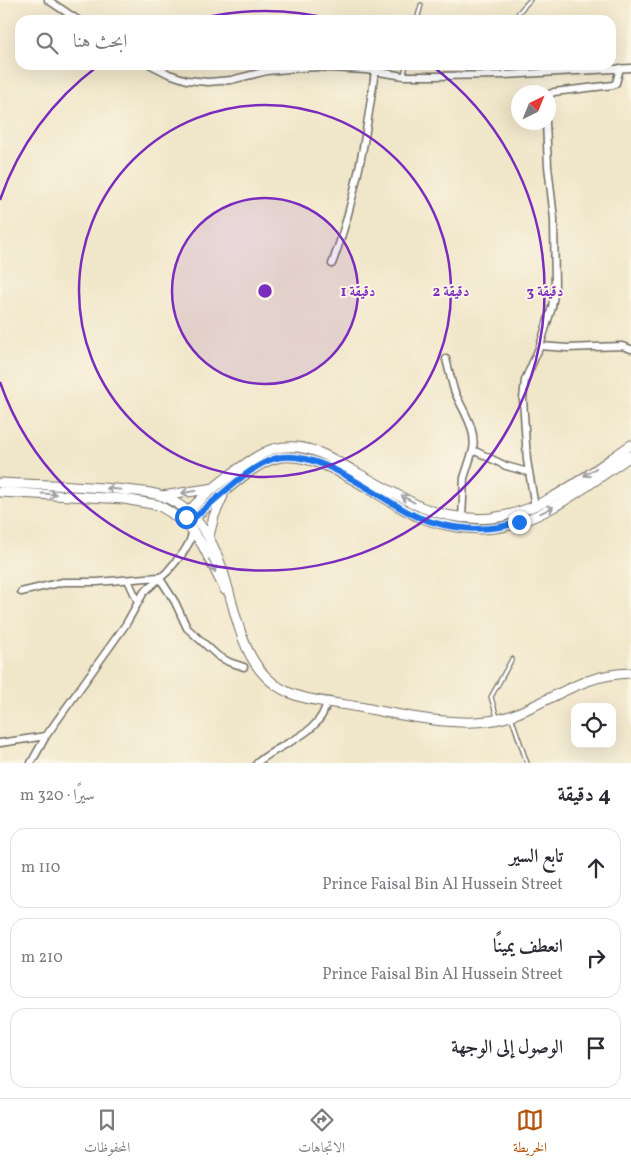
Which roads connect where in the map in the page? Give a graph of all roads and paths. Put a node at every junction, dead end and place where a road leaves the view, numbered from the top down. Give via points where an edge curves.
1 (48, 0) edge
2 (530, 0) edge
3 (421, 5) dead end
4 (70, 15) edge
5 (418, 15) edge
6 (518, 15) edge
7 (616, 68) edge
8 (620, 68) junction
9 (631, 68) edge
10 (161, 70) edge
11 (273, 70) edge
12 (359, 70) edge
13 (405, 70) edge
14 (505, 70) edge
15 (587, 70) edge
16 (375, 71) junction
17 (504, 75) junction
18 (404, 76) junction
19 (556, 92) edge
20 (546, 130) edge
21 (332, 264) dead end
22 (540, 346) junction
23 (631, 349) edge
24 (446, 359) dead end
25 (631, 446) edge
26 (474, 450) junction
27 (631, 456) edge
28 (528, 472) junction
29 (0, 483) edge
30 (215, 488) junction
31 (0, 492) edge
32 (225, 492) junction
33 (162, 496) junction
34 (535, 507) junction
35 (187, 517) junction
36 (462, 518) junction
37 (192, 531) junction
38 (209, 536) junction
39 (159, 577) junction
40 (128, 580) junction
41 (21, 592) dead end
42 (230, 600) junction
43 (138, 602) junction
44 (512, 659) dead end
45 (244, 667) dead end
46 (631, 673) edge
47 (327, 701) junction
48 (511, 716) junction
49 (498, 720) junction
50 (46, 736) junction
51 (0, 743) edge
52 (32, 763) edge
53 (257, 763) edge
54 (527, 763) edge

1 - 4 street
2 - 6 lane
3 - 5 lane
7 - 8 street
8 - 9 street
8 - 19 street via 613,86
10 - 11 street via 188,80 208,82
12 - 16 street
13 - 18 lane
14 - 17 lane
15 - 17 street
16 - 18 street
16 - 21 street via 351,202
17 - 18 street
20 - 22 street via 554,219 555,281 552,307
22 - 23 street via 622,346
22 - 28 street via 523,389
24 - 26 street via 454,390 472,430
25 -> 34 main road
26 - 28 street via 506,466
26 - 36 street via 464,478
32 -> 27 main road via 268,462 298,457 325,465 424,519 457,527 495,528 549,509
28 - 34 street
33 -> 29 main road via 115,489
30 -> 33 main road
30 - 35 main road
36 -> 30 main road via 421,506 340,463 301,447 266,452
31 -> 35 main road via 144,501
32 - 35 main road
32 - 38 main road
33 - 35 main road
34 - 36 main road via 502,517
35 - 37 main road
35 - 38 main road
37 - 39 street via 183,553
37 -> 42 main road
38 - 42 main road via 224,572
39 - 40 street
39 - 43 street
39 - 45 street via 187,628 218,656
40 - 41 street via 63,582
40 - 43 street
42 - 47 main road via 243,638 262,672 290,692
43 - 50 street via 126,624
44 - 49 lane via 491,697
46 - 48 main road via 586,680
47 - 49 main road via 447,721 477,723
47 - 53 street via 325,711 313,727
48 - 49 main road
48 - 54 lane
50 - 51 street
50 - 52 street

